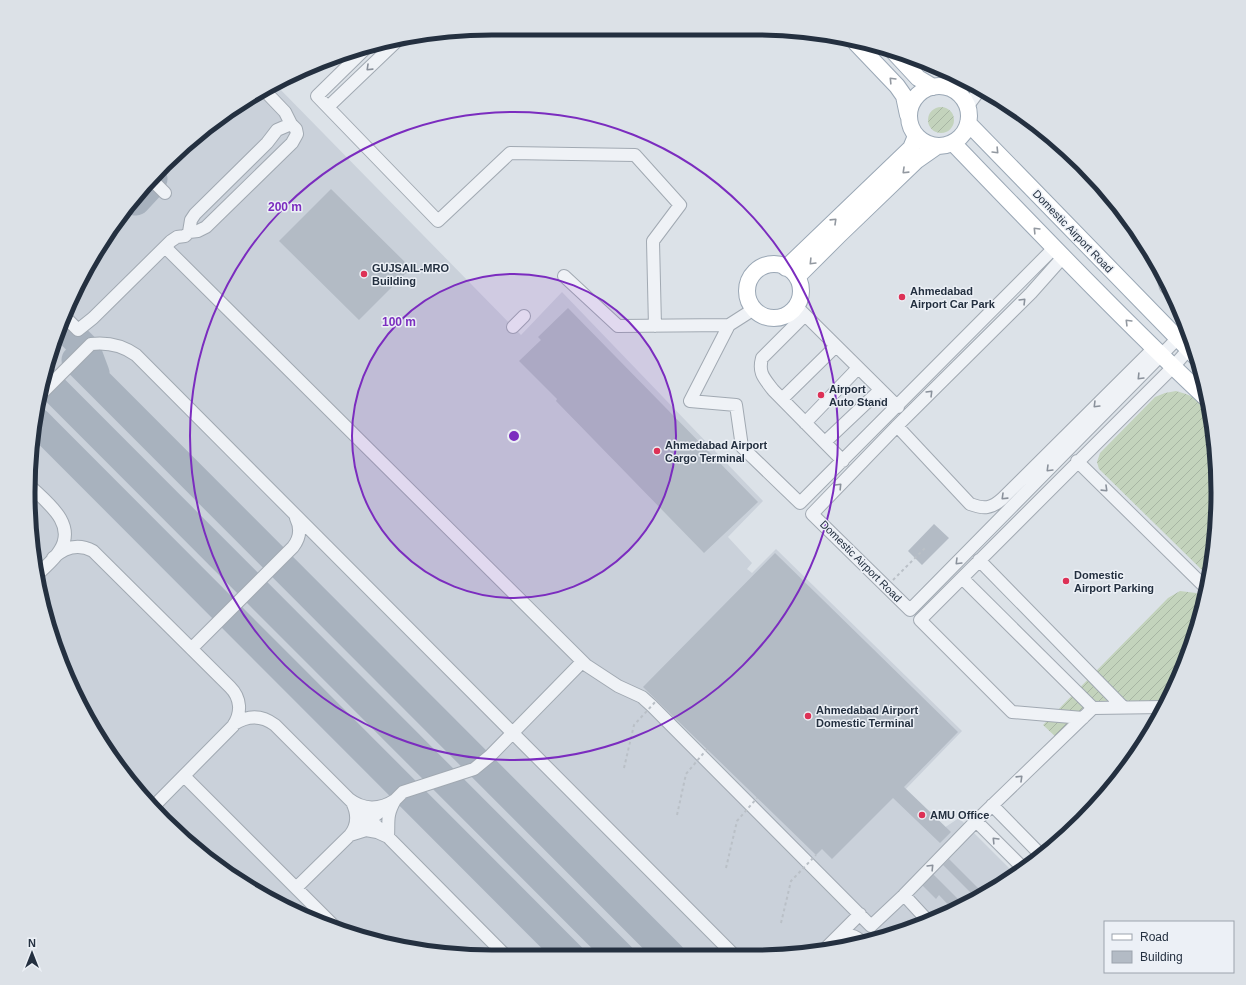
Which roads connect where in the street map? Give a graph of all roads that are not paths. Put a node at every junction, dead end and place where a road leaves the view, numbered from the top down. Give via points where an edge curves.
1 (391, 47) edge
2 (861, 48) edge
3 (359, 55) edge
4 (900, 59) edge
5 (958, 85) edge
6 (934, 87) junction
7 (977, 93) edge
8 (268, 94) edge
9 (968, 106) junction
10 (328, 107) junction
11 (908, 115) junction
12 (968, 123) junction
13 (291, 124) junction
14 (916, 136) junction
15 (953, 143) junction
16 (936, 147) junction
17 (156, 184) edge
18 (165, 193) dead end
19 (189, 232) junction
20 (165, 246) junction
21 (1059, 253) junction
22 (792, 272) junction
23 (564, 276) dead end
24 (754, 309) junction
25 (801, 311) junction
26 (524, 316) dead end
27 (69, 321) edge
28 (655, 326) junction
29 (729, 326) junction
30 (513, 327) dead end
31 (836, 346) junction
32 (1187, 349) edge
33 (1157, 351) junction
34 (1173, 367) junction
35 (858, 368) junction
36 (48, 387) edge
37 (880, 390) junction
38 (1199, 392) edge
39 (782, 399) junction
40 (898, 407) junction
41 (805, 423) junction
42 (897, 426) junction
43 (825, 442) junction
44 (843, 461) junction
45 (1077, 461) junction
46 (35, 491) edge
47 (295, 516) junction
48 (294, 546) junction
49 (327, 548) junction
50 (53, 558) junction
51 (979, 560) junction
52 (42, 570) edge
53 (962, 578) junction
54 (1202, 584) edge
55 (192, 648) junction
56 (582, 662) junction
57 (1157, 707) edge
58 (1093, 708) junction
59 (1124, 708) junction
60 (1083, 718) junction
61 (234, 724) junction
62 (513, 734) junction
63 (184, 776) junction
64 (349, 799) junction
65 (395, 800) junction
66 (157, 803) edge
67 (992, 805) junction
68 (370, 819) junction
69 (976, 820) junction
70 (350, 835) junction
71 (388, 837) junction
72 (1036, 851) edge
73 (1019, 864) edge
74 (296, 888) junction
75 (904, 895) junction
76 (860, 914) junction
77 (924, 917) edge
78 (327, 919) edge
79 (857, 938) edge
80 (831, 943) edge
81 (500, 950) edge
82 (729, 950) edge

1 -> 10 street
11 -> 2 main road via 904,96 897,86
3 - 10 street via 317,96
4 - 6 main road via 918,78
5 - 6 main road
5 - 9 main road via 958,93
6 - 11 main road via 916,96 910,105
7 - 9 street
8 - 13 street via 285,112
9 - 12 main road
10 - 28 street via 438,221 510,153 634,155 680,205 653,241
11 - 14 main road via 911,130
12 - 15 main road via 963,135
12 -> 32 main road, Domestic Airport Road
13 - 19 street via 277,130 195,214
13 - 19 street via 297,134 292,143 206,227
14 - 16 main road via 921,142
22 -> 14 main road via 911,148
15 - 16 main road
21 -> 15 main road
16 -> 22 main road via 916,161 839,235
17 - 18 street
19 - 20 street
20 - 27 street via 78,330
20 - 56 street
33 -> 21 main road
21 - 40 street
42 -> 21 street, Domestic Airport Road via 1031,293
22 - 24 main road via 778,265 770,265 755,272 748,286 749,299
22 - 25 main road via 800,286
23 - 28 street via 618,326
24 - 25 main road via 765,316 778,318
24 - 29 street
25 - 31 street
25 - 39 street via 762,358 760,368 763,376
26 - 30 street
28 - 29 street
29 - 44 street via 690,401 736,405 742,447 800,503
31 - 35 street
31 - 39 street
32 - 33 street, Domestic Airport Road
32 - 34 street
33 - 34 main road
33 -> 42 street via 1002,499 988,508 970,504
33 -> 42 street, Domestic Airport Road via 1144,373 910,610 812,514
34 - 38 main road
34 - 45 street
35 - 37 street
35 - 41 street
36 - 47 street via 91,344 107,343 122,347 136,355
37 - 40 street
37 - 43 street
39 - 41 street
40 - 44 street
41 - 43 street
43 - 44 street
45 - 51 street
45 -> 54 street
46 - 50 street via 63,522 64,542
47 - 48 street via 300,532
47 - 49 street
48 - 49 street via 313,540
48 - 55 street
49 - 62 street
50 - 52 street
50 - 55 street via 74,546 93,551
51 - 53 street
51 - 59 street
53 - 58 street
53 - 60 street via 920,620 1012,712
55 - 61 street via 236,694 239,708 238,718
56 - 62 street
56 - 76 street via 618,686 642,697 652,706
57 - 59 street
58 - 59 street
58 - 60 street
67 -> 60 street
61 - 63 street
61 - 64 street via 250,718 261,718 271,722
62 - 65 street via 474,769 403,792
62 - 82 street
63 - 66 street
63 - 74 street
64 - 65 street via 372,808 384,806
64 - 68 street
64 - 70 street via 356,815
65 - 68 street
65 - 71 street via 387,820
67 - 69 street
67 - 72 street
68 - 70 street
68 - 71 street
73 -> 69 street
75 -> 69 street
70 - 71 street via 366,830
70 - 74 street
71 - 81 street
74 - 78 street
75 - 76 street via 871,926
75 - 77 street
76 - 80 street
79 - 80 street via 849,934 840,936

